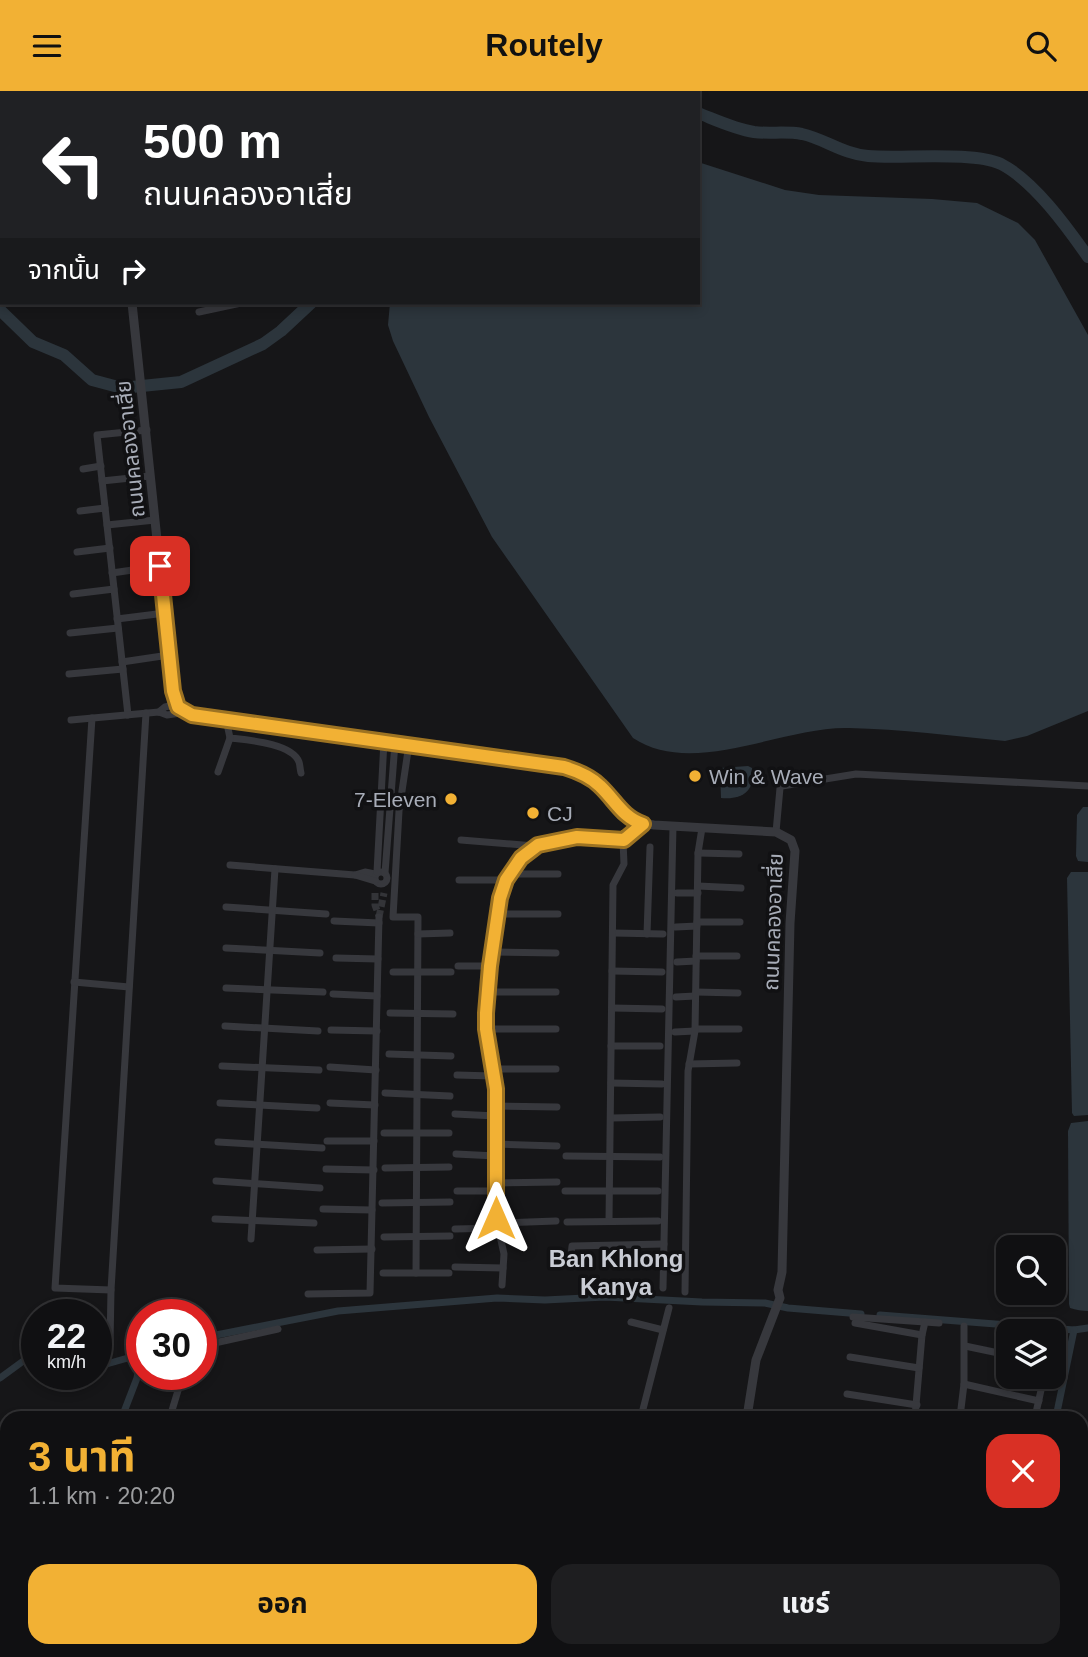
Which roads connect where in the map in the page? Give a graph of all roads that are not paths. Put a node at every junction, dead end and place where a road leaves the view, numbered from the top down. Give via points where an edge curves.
1 (132, 305) edge
2 (232, 305) edge
3 (199, 312) dead end
4 (146, 430) junction
5 (101, 466) junction
6 (83, 469) dead end
7 (150, 476) junction
8 (102, 481) junction
9 (105, 508) junction
10 (80, 511) dead end
11 (155, 520) junction
12 (107, 525) junction
13 (110, 548) junction
14 (77, 552) dead end
15 (160, 566) junction
16 (112, 573) junction
17 (114, 589) junction
18 (73, 594) dead end
19 (165, 613) junction
20 (117, 619) junction
21 (118, 628) junction
22 (70, 633) dead end
23 (169, 655) junction
24 (122, 666) junction
25 (69, 674) dead end
26 (177, 704) junction
27 (159, 712) junction
28 (187, 712) junction
29 (146, 713) junction
30 (128, 715) junction
31 (92, 718) junction
32 (226, 719) junction
33 (71, 720) dead end
34 (230, 738) junction
35 (384, 741) junction
36 (395, 743) junction
37 (409, 744) junction
38 (218, 772) dead end
39 (300, 773) dead end
40 (1088, 786) edge
41 (643, 824) junction
42 (673, 826) junction
43 (702, 828) junction
44 (776, 832) junction
45 (461, 839) dead end
46 (624, 840) junction
47 (536, 846) junction
48 (650, 847) dead end
49 (698, 853) junction
50 (739, 854) dead end
51 (230, 865) dead end
52 (275, 869) junction
53 (558, 874) dead end
54 (507, 877) junction
55 (379, 878) junction
56 (459, 880) dead end
57 (741, 888) dead end
58 (698, 890) junction
59 (379, 893) tunnel mouth
60 (677, 893) dead end
61 (226, 907) dead end
62 (272, 912) junction
63 (326, 914) dead end
64 (498, 914) junction
65 (558, 914) dead end
66 (334, 921) dead end
67 (740, 922) dead end
68 (697, 924) junction
69 (676, 927) dead end
70 (450, 933) dead end
71 (613, 933) junction
72 (418, 934) junction
73 (647, 934) junction
74 (663, 934) dead end
75 (226, 948) dead end
76 (269, 951) junction
77 (492, 952) junction
78 (320, 953) dead end
79 (556, 953) dead end
80 (737, 956) dead end
81 (337, 958) dead end
82 (378, 959) junction
83 (696, 959) junction
84 (677, 963) dead end
85 (490, 966) junction
86 (612, 971) junction
87 (393, 972) dead end
88 (417, 972) junction
89 (663, 972) dead end
90 (74, 982) junction
91 (129, 986) junction
92 (226, 988) dead end
93 (267, 991) junction
94 (323, 992) dead end
95 (487, 992) junction
96 (556, 992) dead end
97 (738, 993) dead end
98 (332, 994) dead end
99 (695, 994) junction
100 (377, 996) junction
101 (676, 997) dead end
102 (612, 1008) junction
103 (662, 1009) dead end
104 (390, 1013) dead end
105 (417, 1014) junction
106 (453, 1014) dead end
107 (225, 1026) dead end
108 (486, 1029) junction
109 (556, 1029) dead end
110 (738, 1029) dead end
111 (264, 1030) junction
112 (331, 1030) dead end
113 (695, 1030) junction
114 (318, 1031) dead end
115 (377, 1031) junction
116 (675, 1032) dead end
117 (660, 1046) dead end
118 (611, 1047) junction
119 (389, 1054) dead end
120 (417, 1055) junction
121 (451, 1056) dead end
122 (737, 1063) dead end
123 (690, 1064) junction
124 (222, 1066) dead end
125 (262, 1067) junction
126 (330, 1067) dead end
127 (376, 1069) junction
128 (556, 1069) dead end
129 (319, 1070) dead end
130 (493, 1073) junction
131 (457, 1075) dead end
132 (611, 1083) junction
133 (662, 1084) dead end
134 (385, 1093) dead end
135 (416, 1094) junction
136 (450, 1095) dead end
137 (330, 1103) dead end
138 (219, 1104) dead end
139 (375, 1105) junction
140 (259, 1106) junction
141 (496, 1106) junction
142 (557, 1107) dead end
143 (317, 1108) dead end
144 (455, 1114) dead end
145 (496, 1116) junction
146 (660, 1117) dead end
147 (611, 1118) junction
148 (384, 1133) dead end
149 (416, 1133) junction
150 (449, 1133) dead end
151 (374, 1141) junction
152 (218, 1142) dead end
153 (496, 1144) junction
154 (257, 1145) junction
155 (556, 1146) dead end
156 (456, 1154) dead end
157 (496, 1156) junction
158 (566, 1156) dead end
159 (610, 1157) junction
160 (660, 1157) dead end
161 (416, 1167) junction
162 (449, 1167) dead end
163 (326, 1168) dead end
164 (385, 1168) dead end
165 (374, 1170) junction
166 (216, 1181) dead end
167 (557, 1182) dead end
168 (254, 1183) junction
169 (496, 1187) junction
170 (320, 1188) dead end
171 (457, 1191) dead end
172 (565, 1191) dead end
173 (610, 1191) junction
174 (658, 1191) dead end
175 (450, 1202) dead end
176 (382, 1203) dead end
177 (415, 1203) junction
178 (323, 1209) dead end
179 (372, 1210) junction
180 (215, 1219) dead end
181 (252, 1220) junction
182 (556, 1221) dead end
183 (609, 1221) junction
184 (658, 1221) dead end
185 (567, 1222) dead end
186 (314, 1223) dead end
187 (499, 1225) junction
188 (384, 1237) dead end
189 (415, 1237) junction
190 (251, 1239) dead end
191 (664, 1244) junction
192 (372, 1249) junction
193 (317, 1250) dead end
194 (570, 1265) dead end
195 (503, 1268) junction
196 (383, 1273) dead end
197 (416, 1273) junction
198 (502, 1285) dead end
199 (663, 1288) dead end
200 (111, 1290) junction
201 (685, 1292) dead end
202 (308, 1294) dead end
203 (111, 1299) edge
204 (669, 1308) dead end
205 (631, 1322) dead end
206 (925, 1322) junction
207 (939, 1323) dead end
208 (964, 1326) dead end
209 (278, 1329) dead end
210 (663, 1330) junction
211 (922, 1335) junction
212 (217, 1342) edge
213 (965, 1346) junction
214 (996, 1352) edge
215 (850, 1357) dead end
216 (919, 1368) junction
217 (964, 1384) junction
218 (1042, 1389) edge
219 (178, 1390) edge
220 (847, 1394) dead end
221 (1039, 1401) junction
222 (917, 1405) junction
223 (172, 1411) edge
224 (643, 1411) edge
225 (748, 1411) edge
226 (916, 1411) edge
227 (961, 1411) edge
228 (1036, 1411) edge

1 - 4 street, ถนนคลองอาเสี่ย
2 - 3 street
4 - 5 street via 97,435
4 - 7 street, ถนนคลองอาเสี่ย
5 - 6 street
5 - 8 street
7 - 8 street
7 - 11 street, ถนนคลองอาเสี่ย
8 - 9 street
9 - 10 street
9 - 12 street
11 - 12 street
11 - 15 street, ถนนคลองอาเสี่ย
12 - 13 street
13 - 14 street
13 - 16 street
15 - 16 street
15 - 19 street, ถนนคลองอาเสี่ย
16 - 17 street
17 - 18 street
17 - 20 street
19 - 20 street
19 - 23 street, ถนนคลองอาเสี่ย
20 - 21 street
21 - 22 street
21 - 24 street
23 - 24 street
23 - 26 street, ถนนคลองอาเสี่ย
24 - 25 street
24 - 30 street
26 - 27 street
26 - 28 street
27 - 28 street
27 - 29 street
28 - 32 street
29 - 30 street
29 - 91 street
30 - 31 street
31 - 33 street
31 - 90 street
32 - 34 street
32 - 35 street
34 - 38 street
34 - 39 street via 290,752 298,760
35 - 36 street
35 - 55 street
36 - 37 street
36 - 55 street
37 - 41 street via 564,767 589,778 628,817
37 - 72 street via 399,811 393,917 418,917
40 - 44 street via 846,774 782,786
41 - 42 street, ถนนคลองอาเสี่ย
41 - 46 street
42 - 43 street, ถนนคลองอาเสี่ย
42 - 191 street
43 - 44 street, ถนนคลองอาเสี่ย
43 - 49 street
44 - 225 street, ถนนคลองอาเสี่ย via 791,840 795,851 782,1272 780,1298 756,1360
45 - 47 street
46 - 47 street via 577,837
46 - 71 street via 624,864 613,885
47 - 54 street
48 - 73 street
49 - 50 street
49 - 58 street
51 - 52 street
52 - 55 street
52 - 62 street
53 - 54 street
54 - 56 street
54 - 64 street
55 - 59 street
57 - 58 street
58 - 60 street
58 - 68 street
61 - 62 street
62 - 63 street
62 - 76 street
64 - 65 street
64 - 77 street
66 - 82 street via 379,920
67 - 68 street
68 - 69 street
68 - 83 street
70 - 72 street
71 - 73 street
71 - 86 street
72 - 88 street
73 - 74 street
75 - 76 street
76 - 78 street
76 - 93 street
77 - 79 street
77 - 85 street
80 - 83 street
81 - 82 street
82 - 100 street
83 - 84 street
83 - 99 street
85 - 88 street
85 - 95 street
86 - 89 street
86 - 102 street
87 - 88 street
88 - 105 street
90 - 91 street
90 - 200 street via 55,1288
91 - 200 street
92 - 93 street
93 - 94 street
93 - 111 street
95 - 96 street
95 - 108 street
97 - 99 street
98 - 100 street
99 - 101 street
99 - 113 street
100 - 115 street
102 - 103 street
102 - 118 street
104 - 105 street
105 - 106 street
105 - 120 street
107 - 111 street
108 - 109 street
108 - 130 street
110 - 113 street
111 - 114 street
111 - 125 street
112 - 115 street
113 - 116 street
113 - 123 street
115 - 127 street
117 - 118 street
118 - 132 street
119 - 120 street
120 - 121 street
120 - 135 street
122 - 123 street
123 - 201 street
124 - 125 street
125 - 129 street
125 - 140 street
126 - 127 street
127 - 139 street
128 - 130 street
130 - 131 street
130 - 141 street
132 - 133 street
132 - 147 street
134 - 135 street
135 - 136 street
135 - 149 street
137 - 139 street
138 - 140 street
139 - 151 street
140 - 143 street
140 - 154 street
141 - 142 street
141 - 145 street
144 - 145 street
145 - 153 street
146 - 147 street
147 - 159 street
148 - 149 street
149 - 150 street
149 - 161 street
151 - 154 street
151 - 165 street
152 - 154 street
153 - 155 street
153 - 157 street
154 - 168 street
156 - 157 street
157 - 169 street
158 - 159 street
159 - 160 street
159 - 173 street
161 - 162 street
161 - 164 street
161 - 177 street
163 - 165 street
165 - 179 street
166 - 168 street
167 - 169 street
168 - 170 street
168 - 181 street
169 - 171 street
169 - 187 street
172 - 173 street
173 - 174 street
173 - 183 street
175 - 177 street
176 - 177 street
177 - 189 street
178 - 179 street
179 - 192 street
180 - 181 street
181 - 186 street
181 - 190 street
182 - 187 street
183 - 184 street
183 - 185 street
187 - 189 street
187 - 195 street
188 - 189 street
189 - 197 street
191 - 194 street via 572,1245
191 - 199 street
192 - 193 street
192 - 202 street via 370,1293
195 - 197 street
195 - 198 street
196 - 197 street
200 - 203 street
204 - 210 street
205 - 210 street
206 - 207 street
206 - 211 street
206 - 211 street via 854,1320
208 - 213 street
209 - 212 street
210 - 224 street
211 - 216 street
213 - 214 street
213 - 217 street
215 - 216 street
216 - 222 street
217 - 221 street
217 - 227 street
218 - 221 street
219 - 223 street
220 - 222 street
221 - 228 street
222 - 226 street

